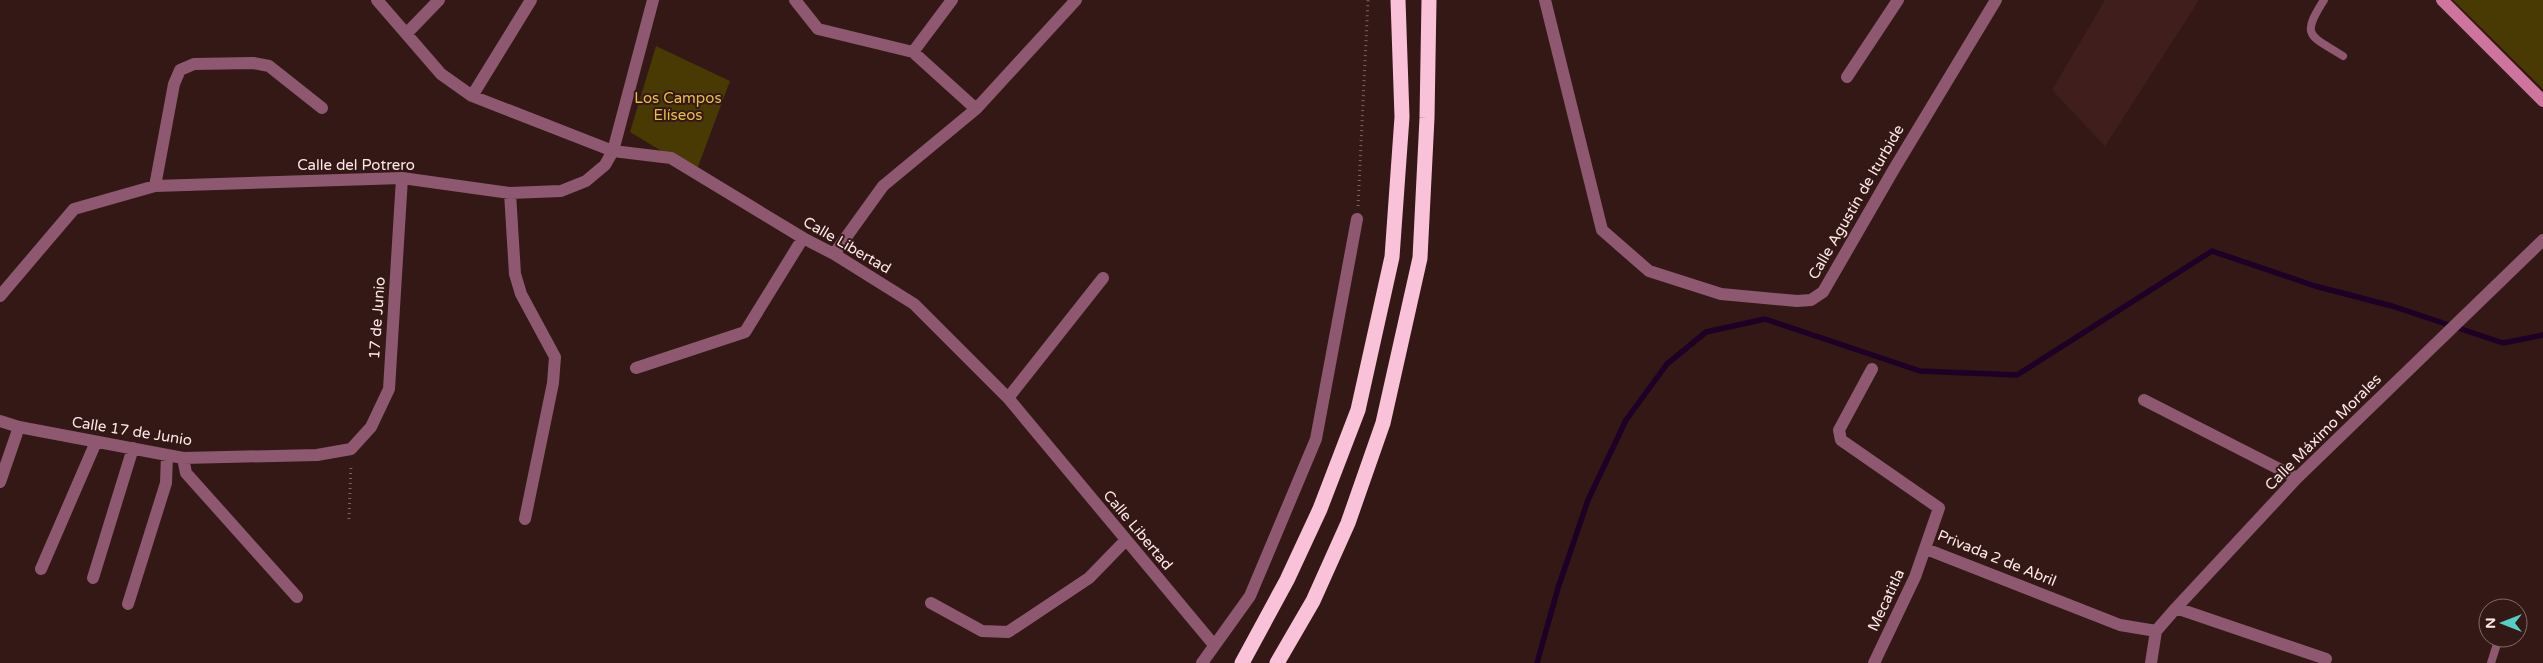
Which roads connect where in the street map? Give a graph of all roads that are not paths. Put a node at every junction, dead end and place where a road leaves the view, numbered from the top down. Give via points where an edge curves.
1 (377, 0) edge
2 (439, 0) edge
3 (531, 0) edge
4 (653, 0) edge
5 (795, 0) edge
6 (952, 0) edge
7 (1076, 0) edge
8 (1398, 0) edge
9 (1429, 0) edge
10 (1545, 0) edge
11 (1898, 0) edge
12 (1996, 0) edge
13 (2324, 0) edge
14 (2442, 0) edge
15 (406, 34) junction
16 (913, 52) junction
17 (2343, 56) dead end
18 (1848, 77) dead end
19 (472, 96) junction
20 (2543, 101) edge
21 (322, 108) dead end
22 (976, 109) junction
23 (613, 151) junction
24 (402, 178) junction
25 (155, 186) junction
26 (510, 193) junction
27 (1357, 219) road end
28 (803, 238) junction
29 (2543, 240) edge
30 (834, 254) junction
31 (1102, 278) dead end
32 (0, 296) edge
33 (636, 368) dead end
34 (1872, 369) dead end
35 (1008, 398) junction
36 (2144, 400) dead end
37 (0, 420) edge
38 (19, 427) junction
39 (96, 442) junction
40 (133, 448) junction
41 (351, 449) joint
42 (167, 455) junction
43 (183, 458) junction
44 (2297, 478) junction
45 (0, 482) edge
46 (525, 519) dead end
47 (1124, 541) junction
48 (1926, 550) junction
49 (41, 569) dead end
50 (93, 578) dead end
51 (296, 597) dead end
52 (931, 603) dead end
53 (128, 604) dead end
54 (2176, 608) junction
55 (2156, 631) junction
56 (1214, 645) junction
57 (2496, 648) edge
58 (2326, 659) dead end
59 (1202, 663) edge
60 (1242, 663) edge
61 (1277, 663) edge
62 (1874, 663) edge
63 (2150, 663) edge
64 (2491, 663) edge

1 - 15 street, Calle Libertad
2 - 15 street
3 - 19 street
4 - 23 street, Calle del Potrero
5 - 16 street via 818,29
6 - 16 street
7 - 22 street
8 - 60 highway via 1402,117 1392,257 1358,410 1320,509 1287,580
9 - 61 highway via 1420,258 1386,413 1348,523 1313,601
10 - 12 street, Calle Agustín de Iturbide via 1602,230 1649,271 1721,294 1797,301 1812,300 1823,292
11 - 18 street
13 - 17 lane via 2309,30 2313,37
14 - 20 main road
15 - 19 street, Calle Libertad via 441,74
16 - 22 street
19 - 23 street, Calle Libertad
21 - 25 street via 269,66 254,63 194,64 180,70 174,84
22 - 30 street via 883,186
23 - 26 street, Calle del Potrero via 605,165 586,181 561,191
23 - 28 street, Calle Libertad via 671,158
24 - 25 street, Calle del Potrero
24 - 26 street, Calle del Potrero
24 - 41 street, 17 de Junio via 389,389 371,427
25 - 32 street, Calle del Potrero via 74,209
26 - 46 street via 515,274 521,294 554,357 553,382
27 - 56 street via 1316,439 1250,596
28 - 30 street, Calle Libertad
28 - 33 street via 745,332
29 - 44 street, Calle Máximo Morales
30 - 35 street, Calle Libertad via 914,304
31 - 35 street
34 - 48 street, Privada 2 de Abril via 1839,435 1841,440 1939,508
35 - 47 street, Calle Libertad
36 - 44 street
37 - 38 street, Calle 17 de Junio
38 - 39 street, Calle 17 de Junio
38 - 45 street
39 - 40 street, Calle 17 de Junio
39 - 49 street
40 - 42 street, Calle 17 de Junio
40 - 50 street
41 - 43 street, Calle 17 de Junio via 317,455
42 - 43 street, Calle 17 de Junio
42 - 53 street via 166,483
43 - 51 street via 186,473
44 - 54 street, Calle Máximo Morales
47 - 52 street via 1089,578 1008,632 982,631
47 - 56 street, Calle Libertad
48 - 55 street, Privada 2 de Abril via 2120,625
48 - 62 street, Mecatitla
54 - 55 street, Calle Máximo Morales
54 - 58 street
55 - 63 street
56 - 59 street
57 - 64 lane

